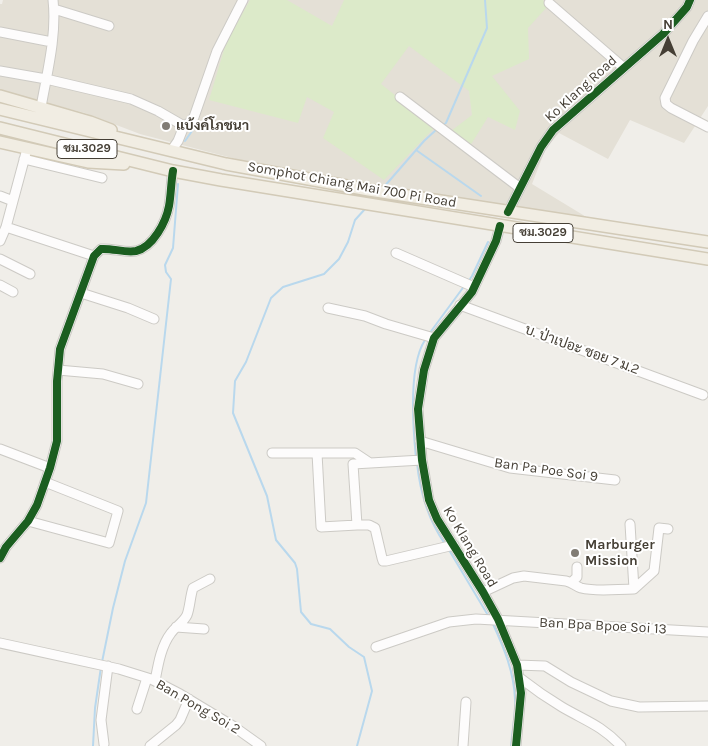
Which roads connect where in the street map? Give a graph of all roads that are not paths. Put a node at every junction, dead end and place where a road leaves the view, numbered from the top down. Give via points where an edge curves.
1 (243, 0) edge
2 (690, 0) edge
3 (549, 3) dead end
4 (54, 5) edge
5 (708, 16) edge
6 (109, 26) dead end
7 (0, 32) edge
8 (52, 42) junction
9 (624, 68) junction
10 (0, 71) edge
11 (46, 79) junction
12 (0, 96) edge
13 (400, 97) dead end
14 (41, 107) junction
15 (0, 109) edge
16 (184, 126) junction
17 (708, 127) edge
18 (0, 128) edge
19 (0, 142) edge
20 (152, 146) junction
21 (171, 151) junction
22 (26, 154) junction
23 (148, 165) junction
24 (172, 171) junction
25 (102, 178) dead end
26 (520, 188) junction
27 (0, 196) edge
28 (13, 201) junction
29 (508, 212) junction
30 (500, 226) junction
31 (6, 227) junction
32 (0, 241) edge
33 (708, 242) edge
34 (396, 253) dead end
35 (94, 256) junction
36 (708, 258) edge
37 (0, 259) edge
38 (30, 274) dead end
39 (0, 284) edge
40 (474, 287) junction
41 (13, 292) dead end
42 (81, 293) junction
43 (460, 305) junction
44 (328, 308) dead end
45 (154, 319) dead end
46 (430, 336) junction
47 (58, 370) junction
48 (138, 384) dead end
49 (703, 395) dead end
50 (420, 441) junction
51 (0, 449) edge
52 (272, 453) dead end
53 (317, 453) junction
54 (418, 460) junction
55 (370, 463) junction
56 (50, 468) junction
57 (615, 480) dead end
58 (45, 482) junction
59 (28, 521) junction
60 (357, 524) junction
61 (630, 524) dead end
62 (668, 529) dead end
63 (3, 545) edge
64 (449, 546) junction
65 (0, 558) edge
66 (577, 567) dead end
67 (210, 579) dead end
68 (572, 582) junction
69 (634, 589) junction
70 (483, 592) junction
71 (492, 619) junction
72 (176, 628) junction
73 (204, 629) dead end
74 (708, 632) edge
75 (0, 643) edge
76 (376, 648) dead end
77 (103, 665) junction
78 (517, 665) junction
79 (520, 678) junction
80 (151, 680) junction
81 (190, 699) junction
82 (466, 702) dead end
83 (708, 706) edge
84 (137, 709) dead end
85 (104, 744) dead end
86 (150, 746) edge
87 (261, 746) edge
88 (463, 746) edge
89 (516, 746) edge
90 (621, 746) edge

1 - 16 street via 217,51 194,117
2 - 9 street, Ko Klang Road via 662,34
3 - 9 street
4 - 6 street
4 - 8 street
5 - 17 street via 665,98 671,108
7 - 8 street
8 - 11 street
9 - 26 street, Ko Klang Road via 553,130
10 - 11 street
11 - 14 street
11 - 16 street via 131,99
12 - 14 main road
13 - 26 street
14 - 20 main road
15 - 20 main road, Somphot Chiang Mai 700 Pi Road / ชม.3029
16 - 21 street
18 - 23 main road, Somphot Chiang Mai 700 Pi Road / ชม.3029
19 - 22 main road
20 - 21 main road, Somphot Chiang Mai 700 Pi Road / ชม.3029
21 - 29 main road, Somphot Chiang Mai 700 Pi Road / ชม.3029 via 369,190
22 - 23 main road
22 - 25 street
22 - 28 street
23 - 24 main road, Somphot Chiang Mai 700 Pi Road / ชม.3029
24 - 30 main road, Somphot Chiang Mai 700 Pi Road / ชม.3029
24 - 35 street via 168,212 150,244 133,252 101,249
26 - 29 street, Ko Klang Road
27 - 28 street
28 - 31 street
29 - 33 main road, Somphot Chiang Mai 700 Pi Road / ชม.3029
30 - 36 main road, Somphot Chiang Mai 700 Pi Road / ชม.3029
30 - 40 street, Ko Klang Road
31 - 32 street
31 - 35 street
34 - 40 street
35 - 42 street
37 - 38 street
39 - 41 street
40 - 43 street, Ko Klang Road
42 - 45 street
42 - 47 street via 60,349
43 - 46 street, Ko Klang Road
43 - 49 street, บ. ป่าเปอะ ซอย 7 ม.2
44 - 46 street
46 - 50 street, Ko Klang Road via 418,409
47 - 48 street via 108,375
47 - 56 street via 57,441
50 - 54 street, Ko Klang Road
50 - 57 street, Ban Pa Poe Soi 9 via 510,468
51 - 56 street
52 - 53 street
53 - 55 street via 356,453
53 - 60 street via 321,527
54 - 55 street
54 - 64 street, Ko Klang Road via 429,500
55 - 60 street via 353,464
56 - 58 street
58 - 59 street
58 - 59 street via 118,511 109,543
59 - 63 street
60 - 64 street via 369,524 375,528 383,561
61 - 69 street
62 - 69 street via 659,528 654,570
63 - 65 street
64 - 70 street, Ko Klang Road
66 - 68 street via 577,576
67 - 72 street via 193,588 188,613
68 - 69 street via 590,590
68 - 70 street via 524,576
70 - 71 street, Ko Klang Road
71 - 74 street, Ban Bpa Bpoe Soi 13
71 - 76 street, Ban Bpa Bpoe Soi 13 via 449,622
71 - 78 street, Ko Klang Road
72 - 73 street
72 - 80 street via 166,640
75 - 77 street, Ban Pong Soi 2
77 - 80 street, Ban Pong Soi 2
77 - 85 street via 101,720
78 - 79 street, Ko Klang Road
78 - 83 street via 545,666 611,701 639,707
79 - 89 street, Ko Klang Road
79 - 90 street via 541,694 586,718
80 - 81 street, Ban Pong Soi 2
80 - 84 street
81 - 86 street via 176,726
81 - 87 street, Ban Pong Soi 2
82 - 88 street

